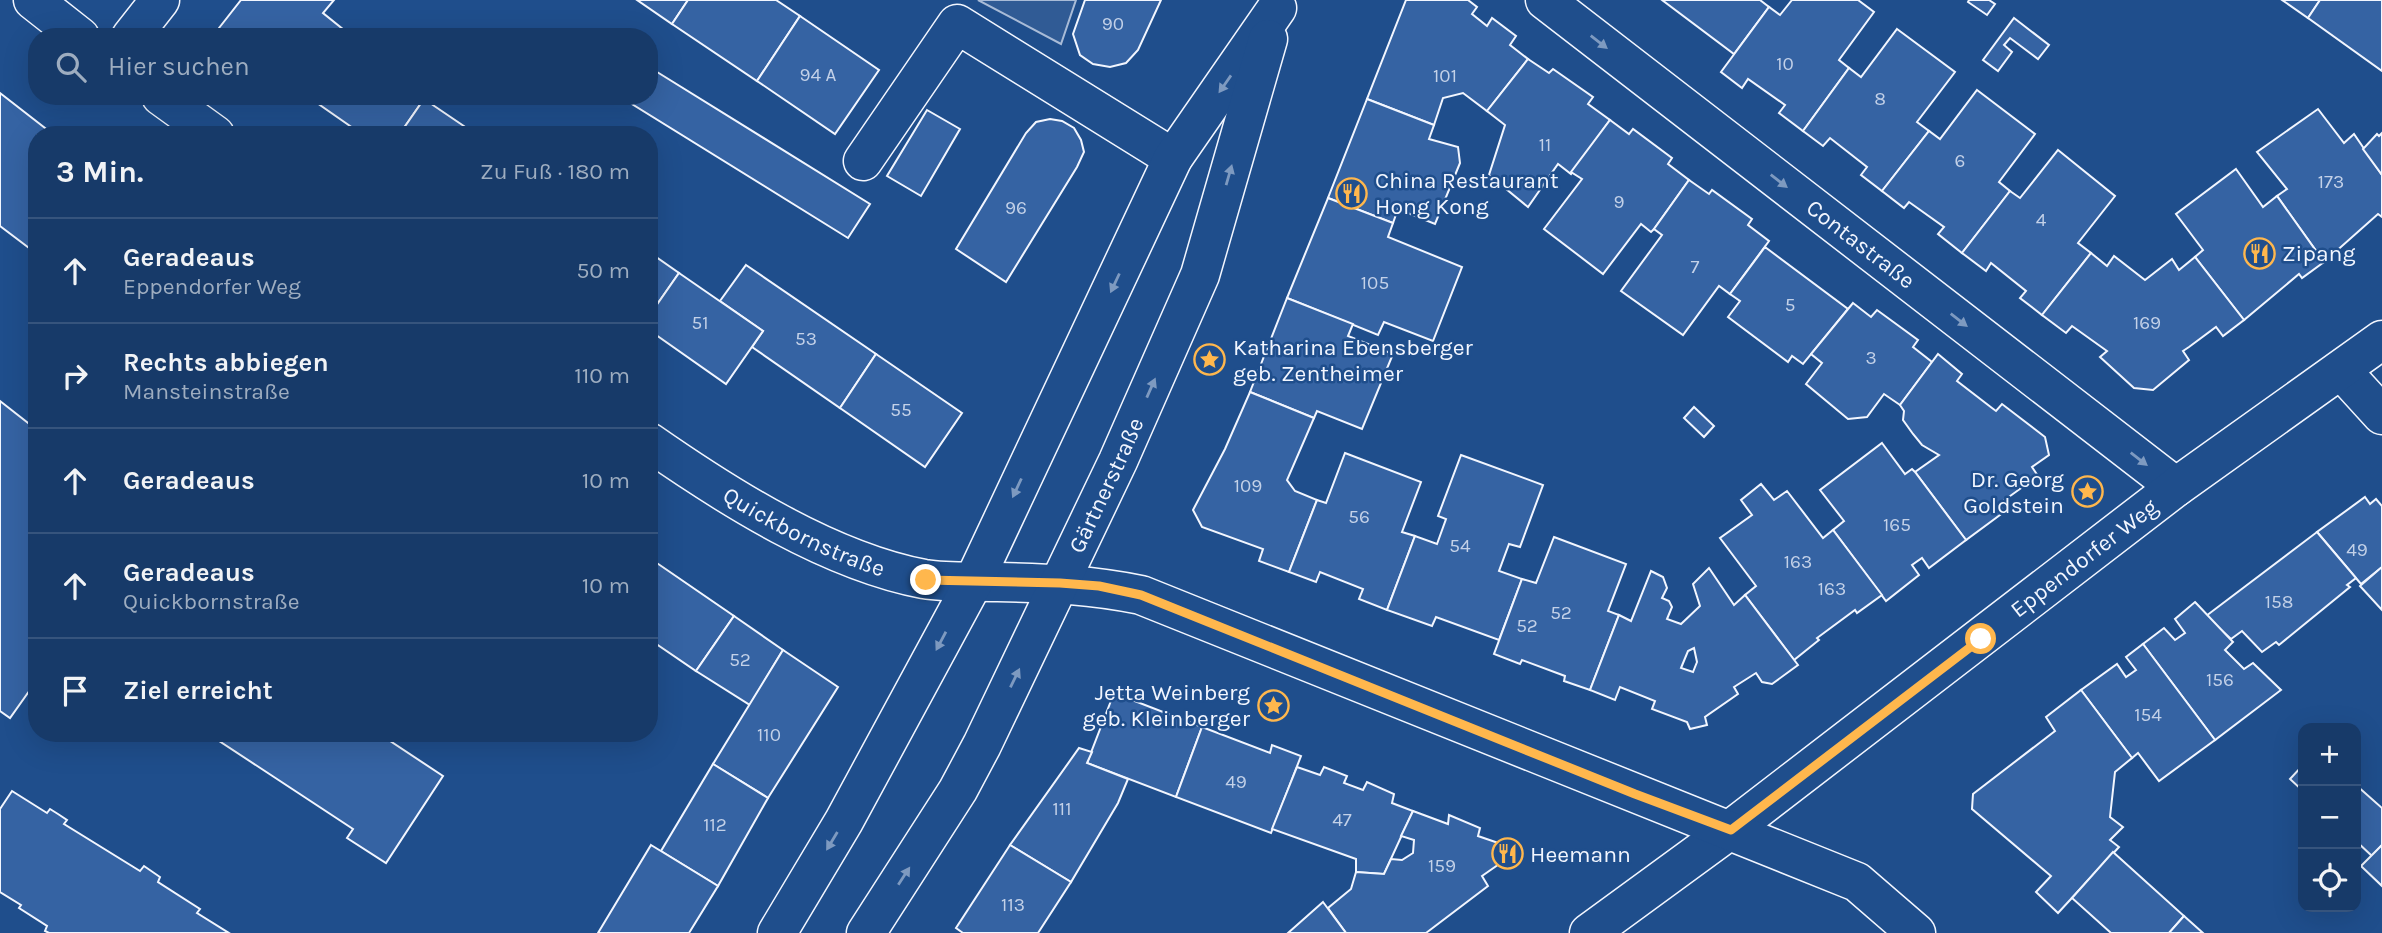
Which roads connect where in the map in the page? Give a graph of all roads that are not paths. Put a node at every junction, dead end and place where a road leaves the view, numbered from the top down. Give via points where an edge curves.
1 (33, 0) edge
2 (160, 0) edge
3 (1545, 0) edge
4 (1279, 4) edge
5 (69, 28) edge
6 (138, 28) edge
7 (173, 105) edge
8 (202, 126) edge
9 (1173, 158) junction
10 (863, 161) dead end
11 (2382, 340) edge
12 (2340, 370) junction
13 (2382, 415) edge
14 (658, 448) edge
15 (2176, 487) junction
16 (974, 581) junction
17 (1060, 583) junction
18 (1731, 830) junction
19 (777, 933) edge
20 (866, 933) edge
21 (1589, 933) edge
22 (1916, 933) edge

1 - 5 street
2 - 6 street
3 -> 15 street, Contastraße
4 -> 9 street, Gärtnerstraße
17 -> 4 street, Gärtnerstraße via 1200,275
7 - 8 street
9 - 10 street via 957,24
9 -> 16 street, Gärtnerstraße
11 - 12 street, Eppendorfer Weg
12 - 13 street
12 - 15 street, Eppendorfer Weg
14 - 16 street, Quickbornstraße via 741,503 868,564 926,580
15 - 18 street, Eppendorfer Weg
16 - 17 street, Quickbornstraße
16 -> 19 street, Gärtnerstraße via 844,821
17 - 18 street, Quickbornstraße via 1141,595
20 -> 17 street, Gärtnerstraße via 958,790
18 - 21 street, Eppendorfer Weg
18 - 22 street, Quickbornstraße via 1857,882

